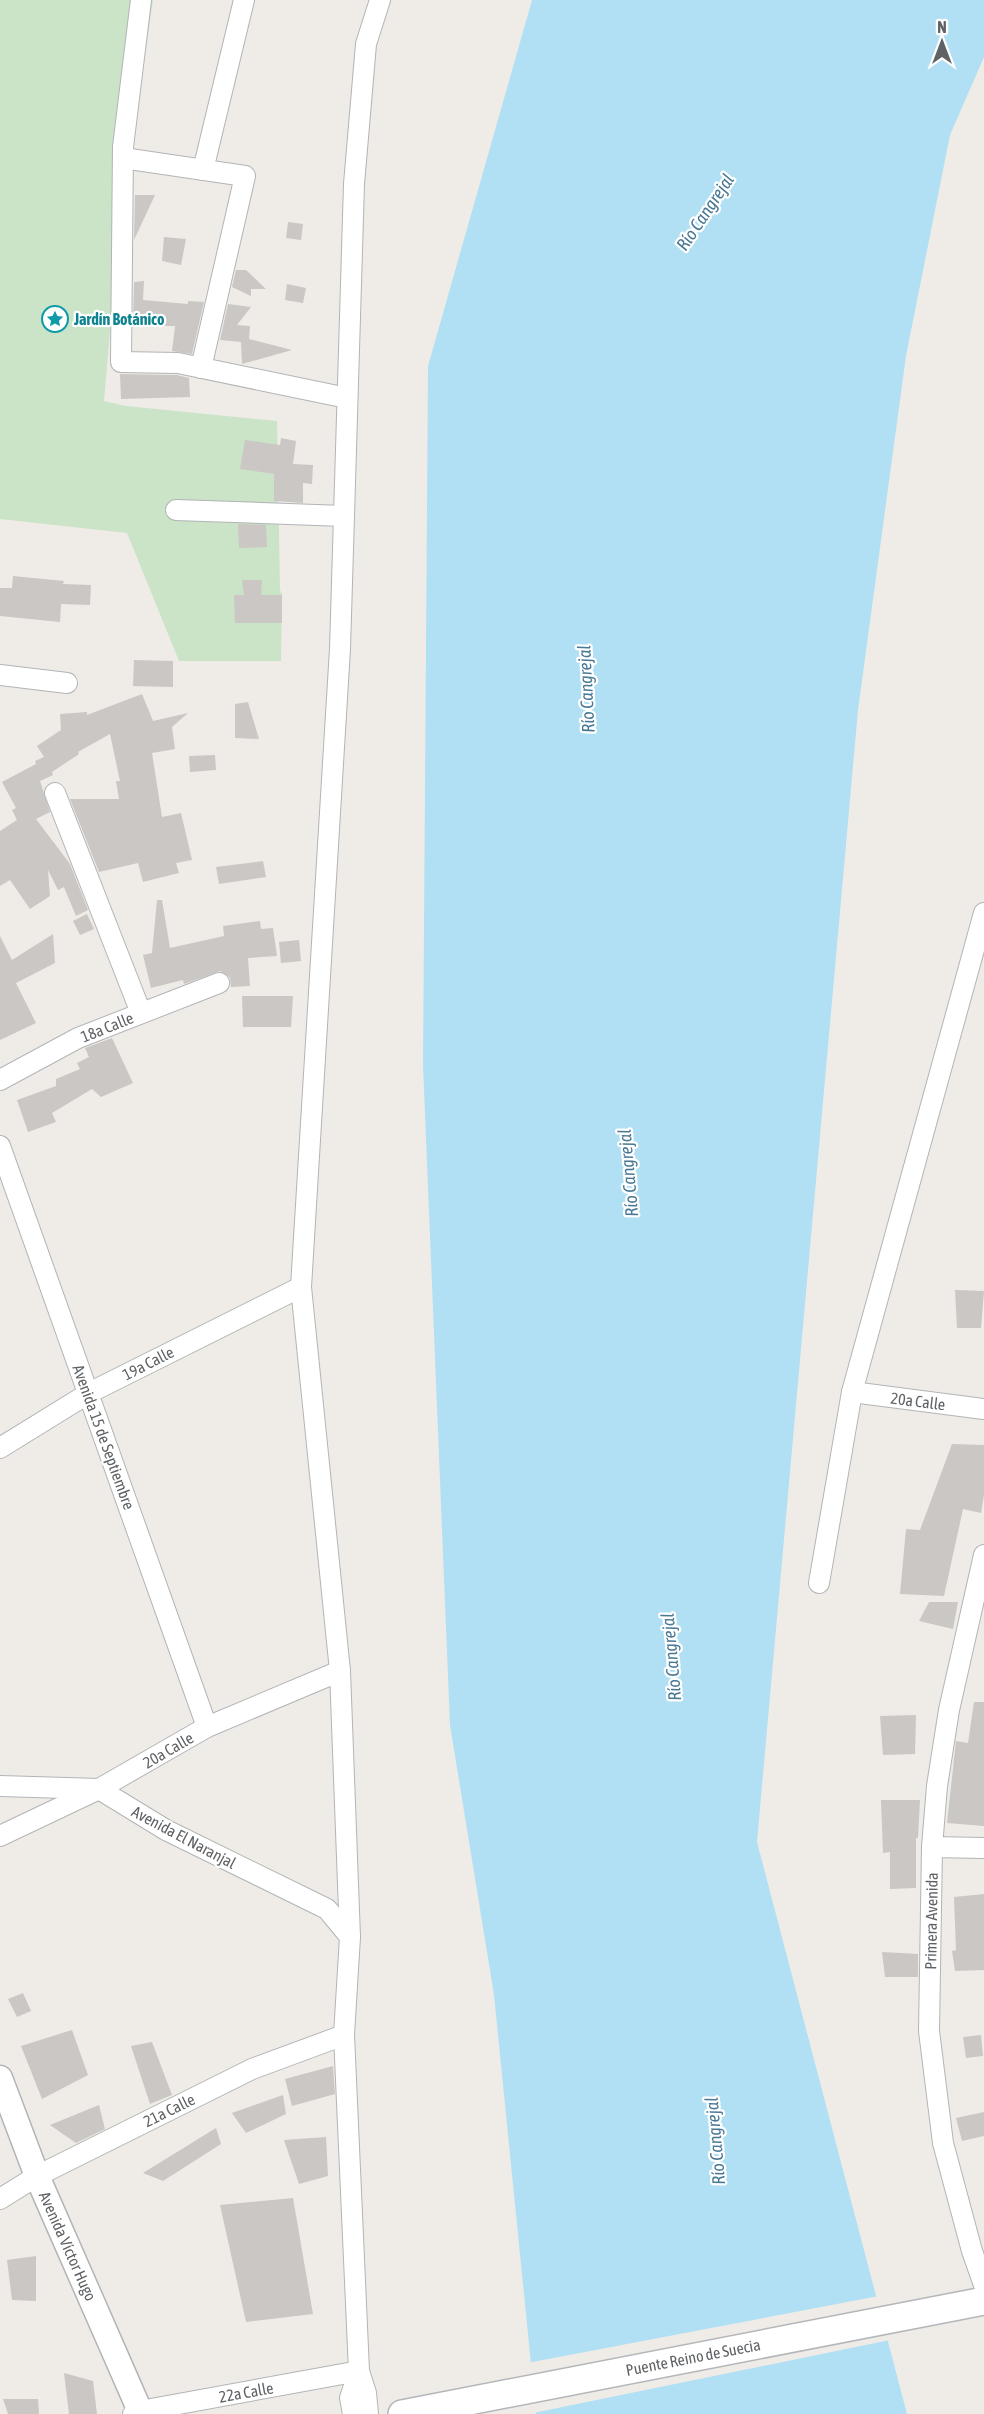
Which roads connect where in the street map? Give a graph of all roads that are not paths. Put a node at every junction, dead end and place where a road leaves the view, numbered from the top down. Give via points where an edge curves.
1 (141, 0) edge
2 (244, 0) edge
3 (380, 0) edge
4 (123, 158) junction
5 (204, 170) junction
6 (201, 368) junction
7 (347, 398) junction
8 (176, 510) dead end
9 (344, 516) junction
10 (0, 675) edge
11 (67, 683) dead end
12 (55, 792) dead end
13 (984, 913) edge
14 (219, 983) dead end
15 (141, 1013) junction
16 (0, 1080) edge
17 (0, 1146) edge
18 (300, 1287) junction
19 (852, 1392) junction
20 (89, 1393) junction
21 (984, 1409) edge
22 (0, 1448) edge
23 (984, 1555) edge
24 (819, 1583) dead end
25 (980, 1597) edge
26 (340, 1671) junction
27 (207, 1728) junction
28 (0, 1786) edge
29 (99, 1789) junction
30 (0, 1836) edge
31 (932, 1846) junction
32 (984, 1848) edge
33 (350, 1936) junction
34 (344, 2035) junction
35 (0, 2078) edge
36 (37, 2176) junction
37 (0, 2199) edge
38 (978, 2250) edge
39 (984, 2285) edge
40 (984, 2301) edge
41 (359, 2372) junction
42 (136, 2412) edge
43 (353, 2414) edge
44 (368, 2414) edge
45 (402, 2414) edge

1 - 4 street
2 - 5 street
3 - 7 street via 366,44 354,184
4 - 5 street
4 - 6 street via 121,362 178,363
5 - 6 street via 245,176
6 - 7 street
7 - 9 street
8 - 9 street
9 - 18 street via 340,649
10 - 11 street
12 - 15 street
13 - 19 street
14 - 15 street, 18a Calle
15 - 16 street, 18a Calle via 78,1038
17 - 20 street, Avenida 15 de Septiembre
18 - 20 street, 19a Calle
18 - 26 street
19 - 21 street, 20a Calle
19 - 24 street
20 - 22 street, 19a Calle
20 - 27 street, Avenida 15 de Septiembre
23 - 25 street, Primera Avenida
25 - 31 street, Primera Avenida via 949,1710
26 - 27 street, 20a Calle
26 - 33 street
27 - 29 street, 20a Calle
28 - 29 street, Avenida El Naranjal
29 - 30 street, 20a Calle
29 - 33 street, Avenida El Naranjal via 166,1830 327,1909
31 - 32 street
31 - 38 street, Primera Avenida via 929,2031 943,2143
33 - 34 street
34 - 36 street, 21a Calle via 252,2069
34 - 41 street
35 - 36 street, Avenida Víctor Hugo
36 - 37 street, 21a Calle
36 - 42 street, Avenida Víctor Hugo
38 - 39 street, Primera Avenida
40 - 45 main road, Puente Reino de Suecia
41 - 42 street, 22a Calle
41 - 43 street via 351,2398
41 - 44 street

